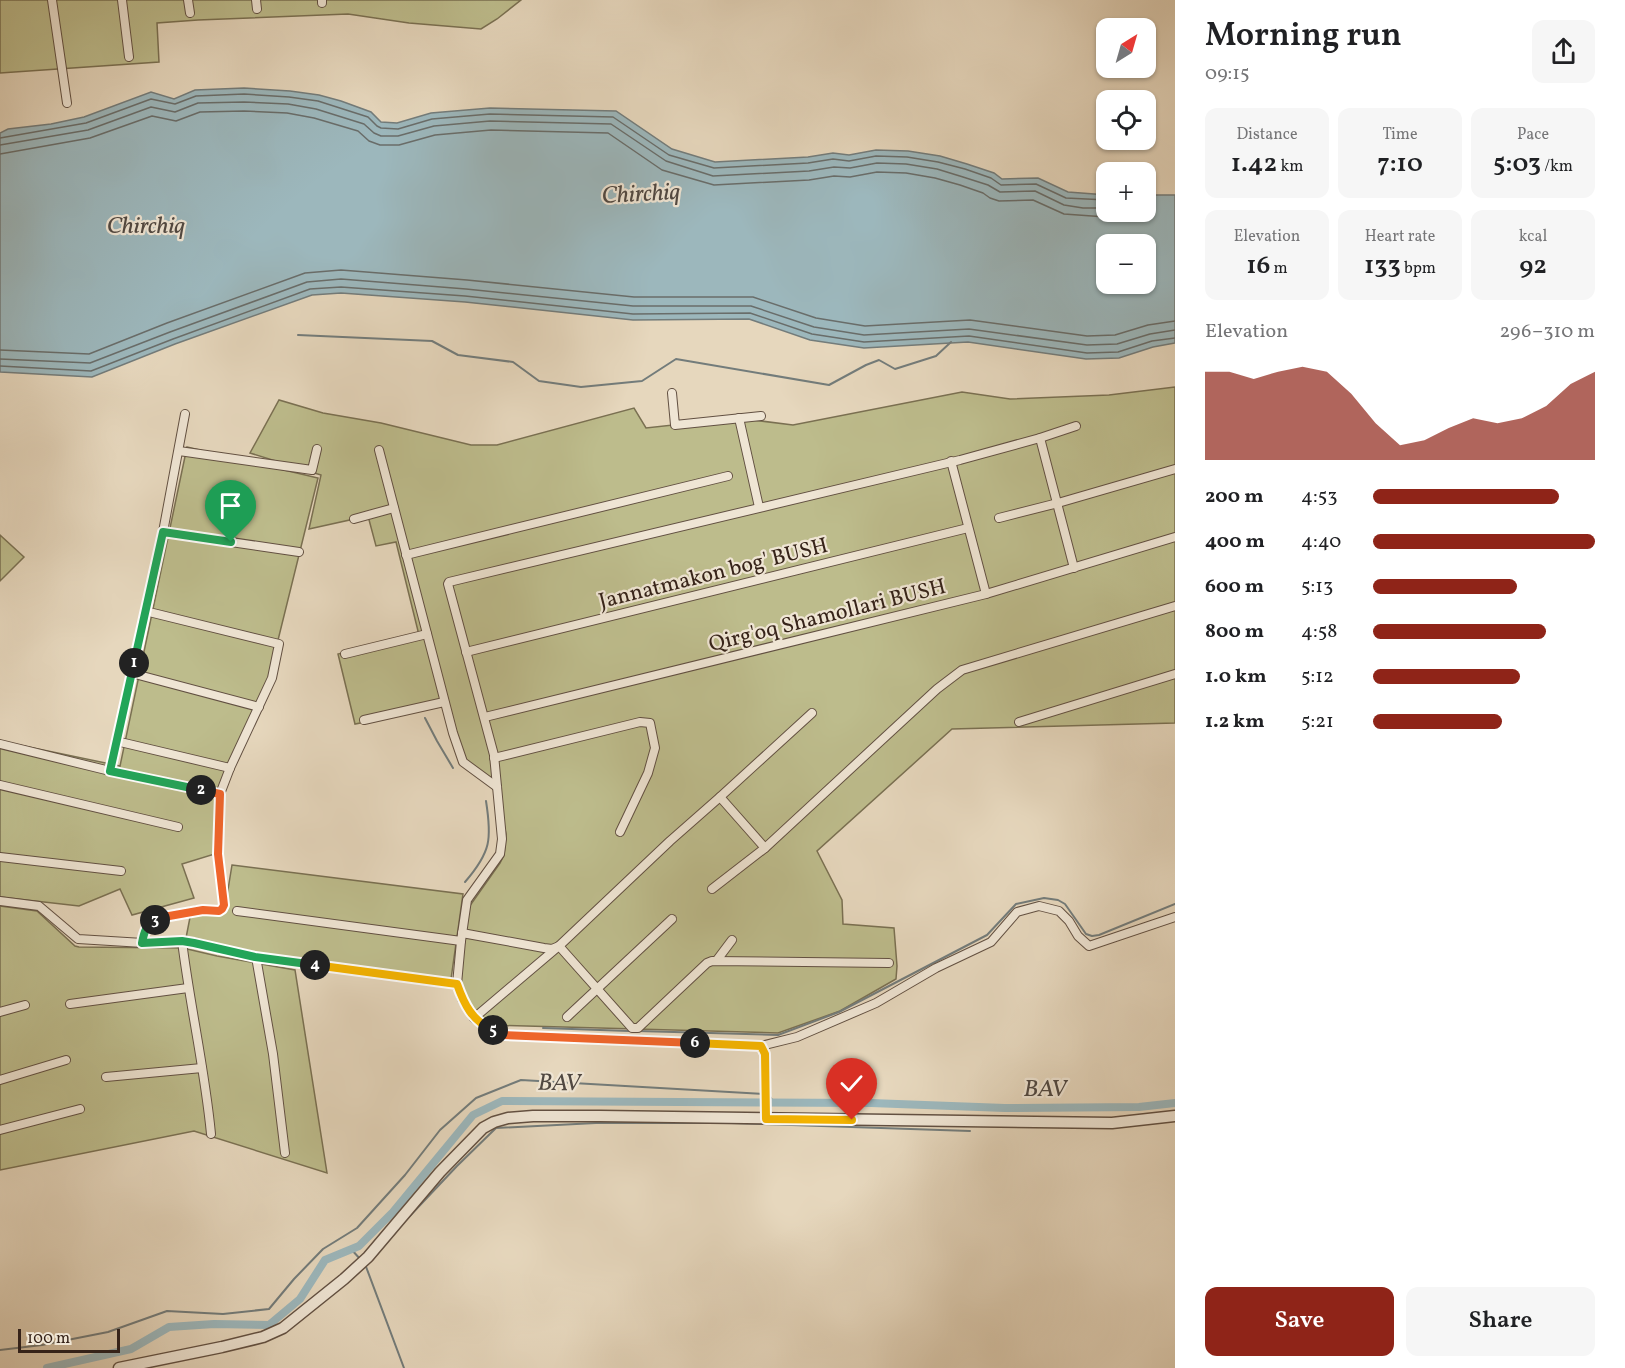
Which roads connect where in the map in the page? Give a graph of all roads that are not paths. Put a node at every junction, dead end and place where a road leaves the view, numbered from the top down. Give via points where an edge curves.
1 (52, 0) edge
2 (122, 0) edge
3 (188, 0) edge
4 (190, 13) dead end
5 (129, 57) dead end
6 (67, 103) dead end
7 (672, 393) dead end
8 (185, 414) dead end
9 (761, 416) dead end
10 (739, 418) junction
11 (1076, 426) dead end
12 (1040, 438) junction
13 (317, 449) dead end
14 (380, 450) dead end
15 (179, 451) junction
16 (951, 461) junction
17 (1175, 469) edge
18 (729, 476) dead end
19 (1058, 503) junction
20 (759, 507) junction
21 (394, 508) junction
22 (999, 518) dead end
23 (354, 519) dead end
24 (968, 528) junction
25 (163, 532) junction
26 (1175, 537) edge
27 (299, 552) dead end
28 (406, 555) junction
29 (1074, 568) junction
30 (986, 594) junction
31 (1175, 606) edge
32 (145, 611) junction
33 (427, 634) junction
34 (466, 652) junction
35 (345, 654) dead end
36 (131, 673) junction
37 (1175, 674) edge
38 (444, 702) junction
39 (259, 707) junction
40 (812, 713) dead end
41 (485, 717) junction
42 (364, 720) dead end
43 (1019, 722) dead end
44 (116, 741) junction
45 (0, 744) edge
46 (494, 758) junction
47 (230, 768) junction
48 (110, 771) junction
49 (0, 786) edge
50 (497, 787) junction
51 (220, 794) junction
52 (720, 797) junction
53 (178, 827) dead end
54 (620, 832) dead end
55 (765, 848) junction
56 (0, 857) edge
57 (122, 872) dead end
58 (712, 889) dead end
59 (0, 901) edge
60 (237, 911) dead end
61 (1175, 917) edge
62 (672, 919) dead end
63 (461, 937) junction
64 (732, 940) dead end
65 (182, 941) junction
66 (142, 943) junction
67 (559, 946) junction
68 (255, 957) junction
69 (717, 960) junction
70 (889, 963) dead end
71 (457, 984) junction
72 (188, 988) junction
73 (597, 990) junction
74 (70, 1004) dead end
75 (25, 1005) dead end
76 (0, 1012) edge
77 (567, 1017) dead end
78 (474, 1018) junction
79 (638, 1029) junction
80 (637, 1040) junction
81 (761, 1046) junction
82 (66, 1060) dead end
83 (202, 1068) junction
84 (106, 1077) dead end
85 (0, 1080) edge
86 (80, 1109) dead end
87 (765, 1115) junction
88 (1175, 1116) edge
89 (0, 1130) edge
90 (211, 1134) dead end
91 (285, 1153) dead end
92 (119, 1368) edge

1 - 6 street
2 - 5 street
3 - 4 street
7 - 10 street via 675,425
8 - 15 street
9 - 10 street
10 - 20 street
11 - 12 street
12 - 16 street
12 - 19 street
13 - 15 street via 312,470
14 - 21 street
15 - 25 street
16 - 20 street
16 - 24 street
17 - 19 street
18 - 28 street
19 - 22 street
19 - 29 street
20 - 34 street via 449,582
21 - 23 street
21 - 28 street
24 - 30 street
24 - 34 street, Jannatmakon bog' BUSH
25 - 27 street
25 - 32 street
26 - 29 street, Qirg'oq Shamollari BUSH
28 - 33 street
29 - 30 street, Qirg'oq Shamollari BUSH
30 - 41 street, Qirg'oq Shamollari BUSH
31 - 55 street via 962,670 936,689
32 - 36 street
32 - 39 street via 279,644 272,678
33 - 35 street
33 - 38 street
34 - 41 street
36 - 39 street
36 - 44 street
37 - 43 street
38 - 42 street
38 - 50 street via 463,762
39 - 47 street
40 - 52 street
41 - 46 street
44 - 47 street
44 - 48 street
45 - 48 street
46 - 50 street
46 - 54 street via 640,722 650,723 656,748
47 - 51 street
48 - 51 street
49 - 53 street
50 - 63 street via 500,854 467,900
51 - 66 street via 218,854 222,909 158,918 149,924
52 - 55 street
52 - 67 street
55 - 58 street
56 - 57 street
59 - 66 street via 39,906 78,939
60 - 63 street
61 - 81 street via 1089,946 1059,911 1039,906 1017,912 991,942 876,1003 797,1037
62 - 73 street
63 - 67 street via 552,949
63 - 71 street
64 - 69 street
65 - 66 street
65 - 68 street
65 - 72 street
67 - 73 street
67 - 78 street
68 - 71 street
68 - 91 street via 273,1054
69 - 70 street
69 - 79 street via 707,963
71 - 78 street
72 - 74 street
72 - 83 street
73 - 77 street
73 - 79 street via 632,1028
75 - 76 street
78 - 80 street via 504,1035
79 - 80 street
80 - 81 street
81 - 87 street via 765,1054
82 - 85 street
83 - 84 street
83 - 90 street
86 - 89 street
87 - 88 street via 1112,1123
87 - 92 street via 533,1116 494,1122 448,1164 368,1257 283,1328 263,1337

